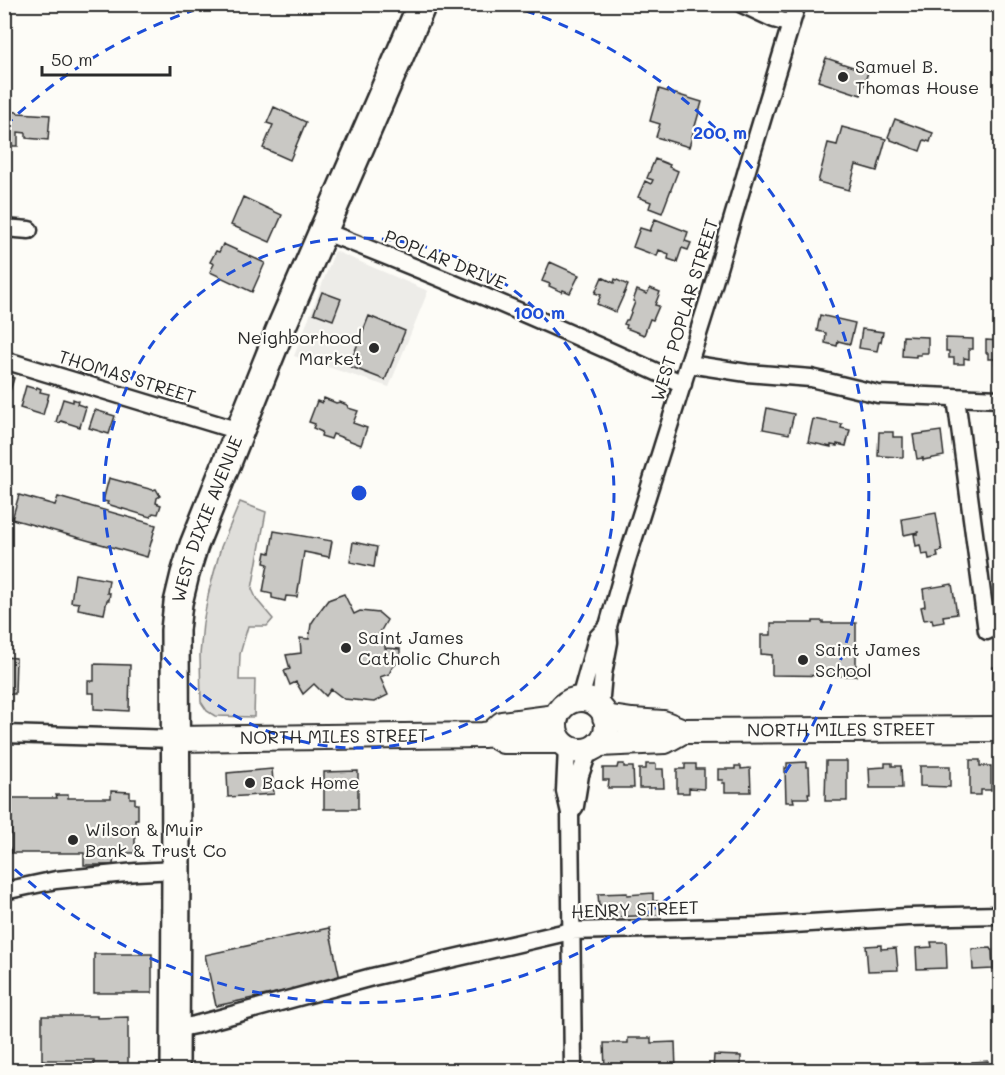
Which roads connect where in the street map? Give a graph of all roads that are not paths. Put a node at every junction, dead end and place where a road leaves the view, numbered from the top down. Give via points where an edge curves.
1 (422, 4) edge
2 (742, 4) edge
3 (797, 4) edge
4 (791, 24) junction
5 (4, 228) edge
6 (29, 230) dead end
7 (323, 231) junction
8 (4, 360) edge
9 (689, 364) junction
10 (683, 384) junction
11 (956, 398) junction
12 (1000, 399) edge
13 (239, 431) junction
14 (987, 631) dead end
15 (595, 708) junction
16 (1000, 729) edge
17 (683, 731) junction
18 (4, 734) edge
19 (176, 739) junction
20 (574, 740) junction
21 (177, 870) junction
22 (4, 891) edge
23 (1000, 915) edge
24 (571, 931) junction
25 (175, 1029) junction
26 (175, 1071) edge
27 (573, 1071) edge

1 - 7 main road, WEST DIXIE AVENUE
2 - 4 street
3 - 4 street, WEST POPLAR STREET
4 - 9 street, WEST POPLAR STREET
5 - 6 street
7 - 10 street, POPLAR DRIVE via 470,290
7 - 13 main road, WEST DIXIE AVENUE
8 - 13 street, THOMAS STREET
9 - 10 street, WEST POPLAR STREET
9 - 11 street via 811,378 878,394
10 - 15 street, WEST POPLAR STREET via 608,626 597,638
11 - 12 street
11 - 14 street
13 - 19 main road, WEST DIXIE AVENUE via 194,545 178,603 174,651
15 - 17 main road, NORTH MILES STREET via 632,721 663,723
15 - 20 main road via 607,725 606,734
15 - 20 main road via 572,700 559,710
16 - 17 main road, NORTH MILES STREET
17 - 20 main road, NORTH MILES STREET via 665,741
18 - 19 street
19 - 20 main road, NORTH MILES STREET via 492,734 503,741
19 - 21 main road, WEST DIXIE AVENUE
20 - 24 street via 580,774 576,806 570,813
21 - 22 street via 56,880
21 - 25 main road, WEST DIXIE AVENUE
23 - 24 street, HENRY STREET
24 - 25 street, HENRY STREET via 372,977
24 - 27 street
25 - 26 main road, WEST DIXIE AVENUE

